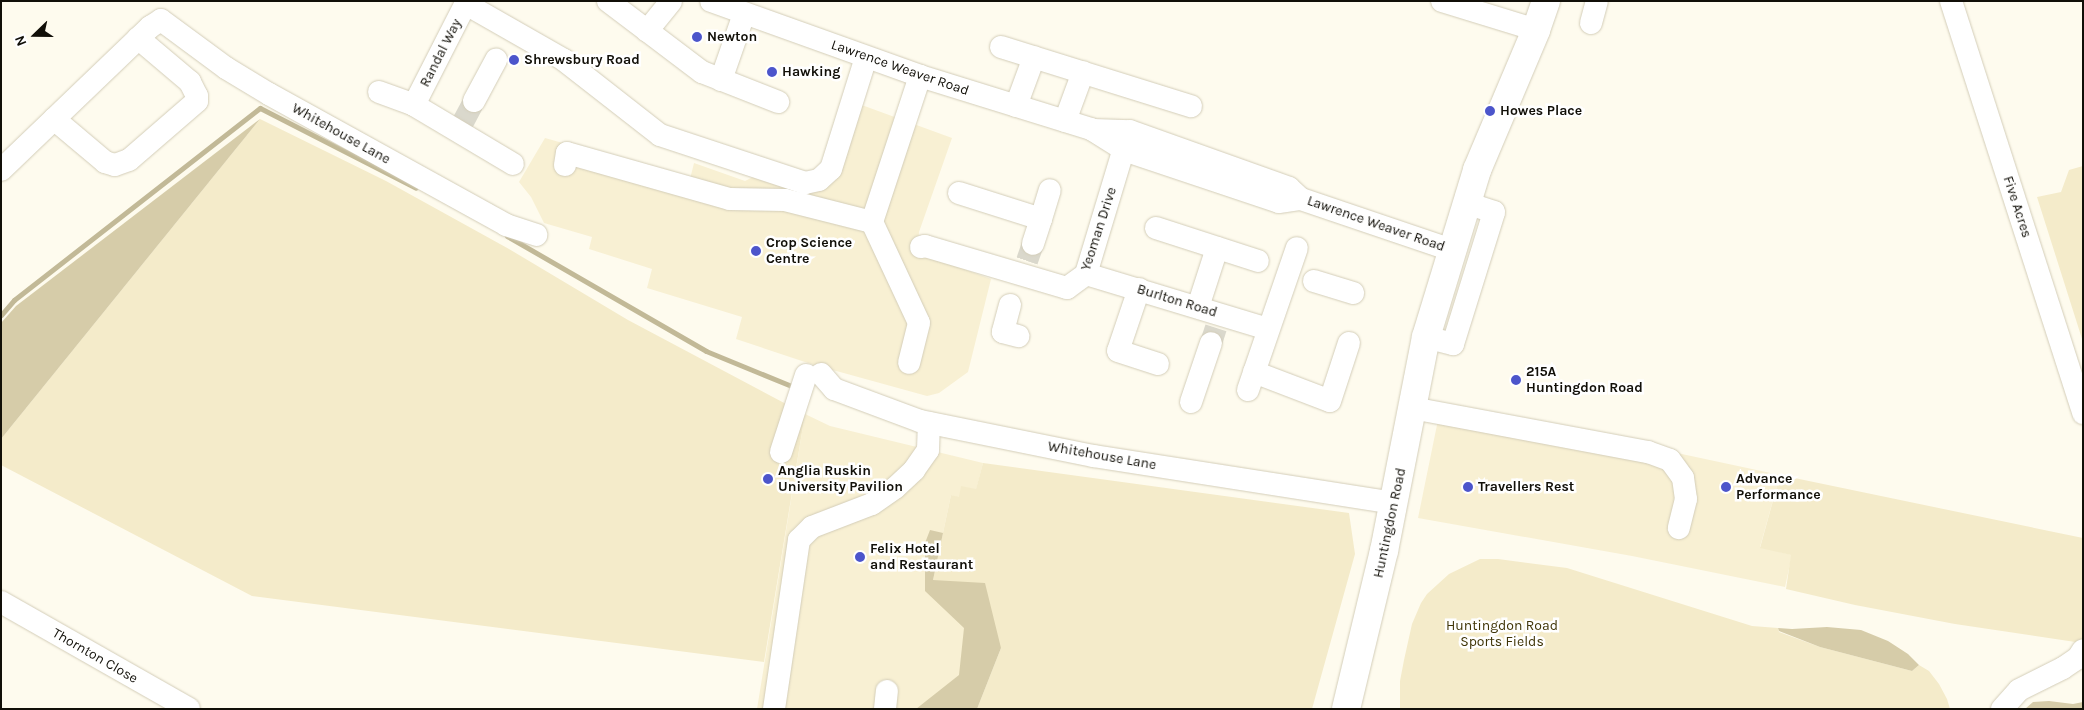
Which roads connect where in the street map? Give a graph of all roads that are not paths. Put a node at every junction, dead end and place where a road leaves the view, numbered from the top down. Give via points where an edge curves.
1 (608, 1) edge
2 (671, 1) edge
3 (710, 1) edge
4 (1442, 1) edge
5 (1546, 1) edge
6 (1597, 1) edge
7 (1951, 1) edge
8 (467, 3) edge
9 (744, 14) junction
10 (1591, 23) dead end
11 (1536, 30) junction
12 (647, 31) junction
13 (138, 38) junction
14 (1001, 47) dead end
15 (866, 57) junction
16 (1034, 57) junction
17 (496, 60) dead end
18 (1083, 72) junction
19 (920, 76) junction
20 (722, 80) junction
21 (379, 92) dead end
22 (474, 101) tunnel mouth
23 (778, 102) dead end
24 (414, 105) junction
25 (1016, 106) junction
26 (1191, 106) dead end
27 (54, 119) junction
28 (1065, 121) junction
29 (1127, 140) junction
30 (513, 164) dead end
31 (564, 165) dead end
32 (1, 170) edge
33 (1050, 190) dead end
34 (959, 193) dead end
35 (1466, 203) junction
36 (1042, 219) junction
37 (872, 222) junction
38 (1156, 228) dead end
39 (536, 234) dead end
40 (921, 247) dead end
41 (1217, 248) junction
42 (1297, 248) dead end
43 (1452, 250) junction
44 (1258, 260) dead end
45 (1086, 274) junction
46 (1022, 275) junction
47 (1301, 276) junction
48 (1139, 289) junction
49 (1353, 294) dead end
50 (1198, 307) junction
51 (1216, 328) junction
52 (1268, 329) junction
53 (1018, 336) dead end
54 (1426, 337) junction
55 (1349, 343) dead end
56 (908, 363) dead end
57 (1158, 364) dead end
58 (1191, 402) dead end
59 (1446, 407) dead end
60 (1412, 408) junction
61 (2083, 413) edge
62 (929, 423) junction
63 (1642, 441) dead end
64 (781, 452) dead end
65 (1395, 502) junction
66 (1679, 528) dead end
67 (1, 602) edge
68 (2083, 650) edge
69 (189, 709) edge
70 (774, 709) edge
71 (1346, 709) edge
72 (2002, 709) edge

1 - 12 street
2 - 12 street
3 - 9 street, Lawrence Weaver Road
4 - 11 street
5 - 11 main road, Huntingdon Road
6 - 10 street
7 - 61 street, Five Acres
8 - 15 street via 564,60 660,135 805,183 820,180 831,169
8 - 24 street, Randal Way
9 - 15 street, Lawrence Weaver Road
9 - 20 street
11 - 35 main road, Huntingdon Road
12 - 20 street via 702,72
13 - 27 street
13 - 27 street via 190,82 196,101 129,160 115,165 105,162
13 - 39 street, Whitehouse Lane via 161,20 226,68 269,94 506,225
14 - 16 street
15 - 19 street, Lawrence Weaver Road
16 - 18 street
16 - 25 street
17 - 22 street
18 - 26 street
18 - 28 street
19 - 25 street, Lawrence Weaver Road
19 - 37 street
20 - 23 street
21 - 24 street
24 - 30 street via 460,127
25 - 28 street, Lawrence Weaver Road
27 - 32 street
28 - 29 street, Lawrence Weaver Road
29 - 43 street, Lawrence Weaver Road via 1289,188 1301,198
29 - 45 street, Yeoman Drive
31 - 37 street via 567,154 604,170 730,199 785,200
33 - 36 street
34 - 36 street
35 - 43 main road, Huntingdon Road
35 - 54 street via 1494,212 1453,344
36 - 46 street
37 - 56 street via 919,323
38 - 41 street
40 - 46 street, Yeoman Drive
41 - 44 street
41 - 50 street
42 - 47 street
43 - 54 main road, Huntingdon Road
45 - 46 street, Yeoman Drive via 1067,288
45 - 48 street, Burlton Road
46 - 53 street via 1003,332
47 - 49 street
47 - 52 street
48 - 50 street, Burlton Road
48 - 57 street via 1118,351
50 - 51 street, Burlton Road
51 - 52 street, Burlton Road
51 - 58 street
52 - 55 street via 1251,381 1330,401
54 - 60 main road, Huntingdon Road
59 - 63 street
60 - 65 main road, Huntingdon Road
60 - 66 street via 1619,446 1670,460 1683,478 1686,499
62 - 64 street, Whitehouse Lane via 834,389 814,375
62 - 65 street, Whitehouse Lane via 1094,456
62 - 70 street via 928,450 914,470 894,488 872,504 812,527 798,540
65 - 71 main road, Huntingdon Road
67 - 69 street, Thornton Close
68 - 72 street via 2078,658 2063,668 2019,690

